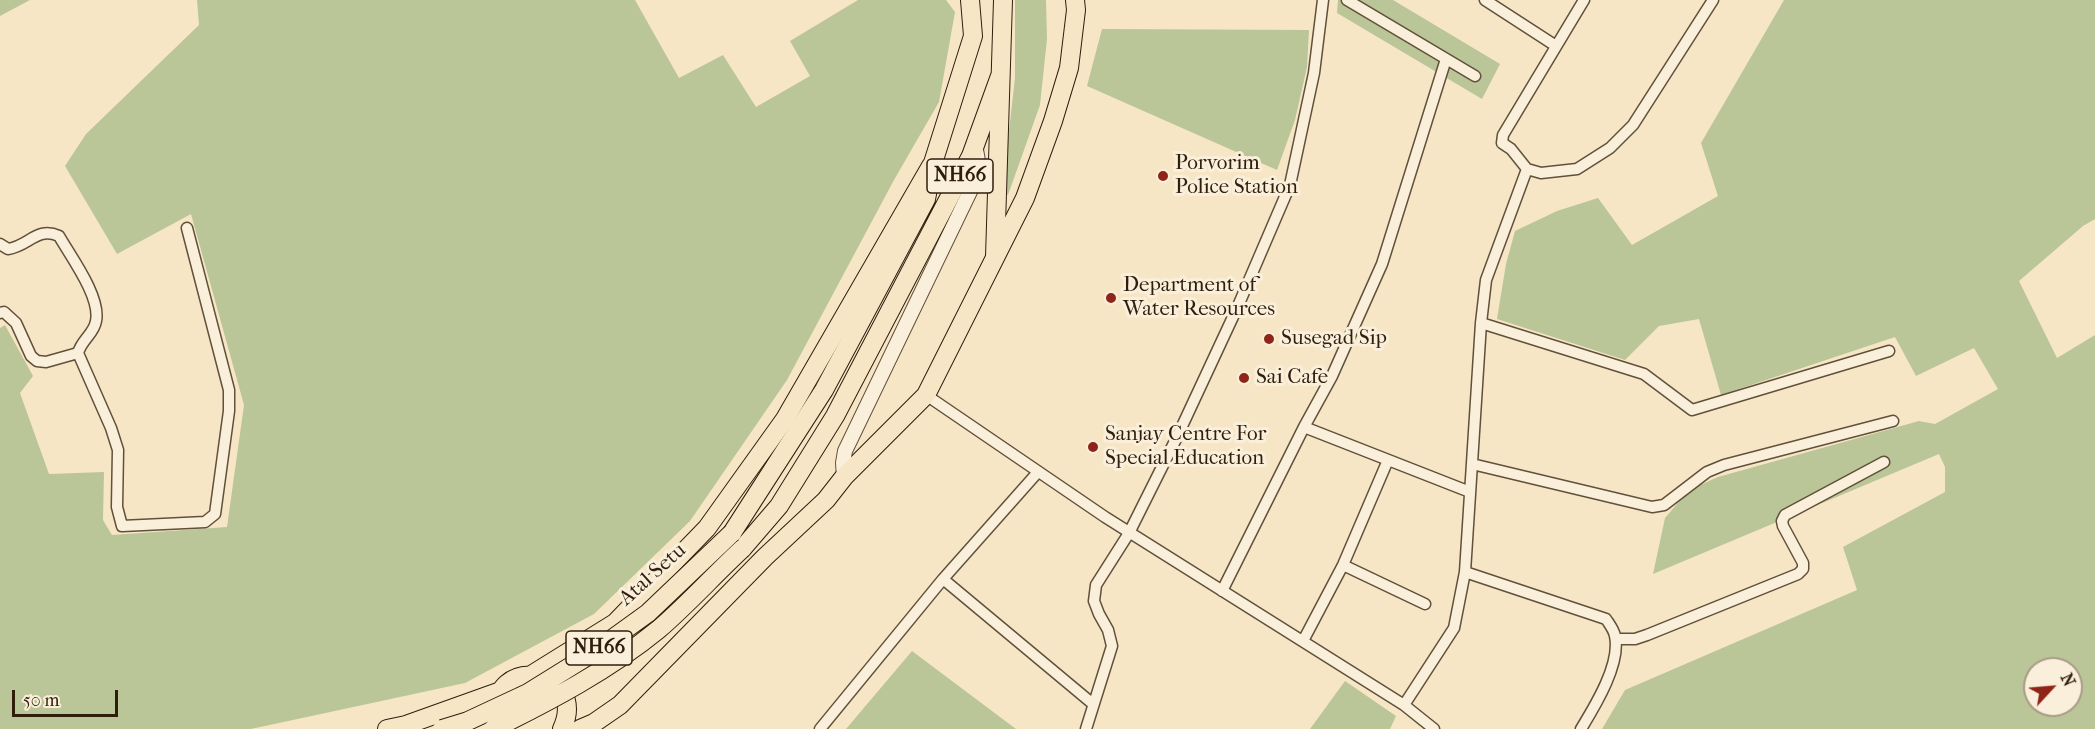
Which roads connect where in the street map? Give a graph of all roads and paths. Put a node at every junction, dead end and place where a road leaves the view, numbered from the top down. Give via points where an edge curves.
1 (970, 0) edge
2 (1003, 0) edge
3 (1075, 0) edge
4 (1323, 0) edge
5 (1347, 0) edge
6 (1485, 0) edge
7 (1584, 0) edge
8 (1713, 0) edge
9 (1556, 46) junction
10 (1446, 59) junction
11 (1000, 76) junction
12 (1474, 76) dead end
13 (975, 144) junction
14 (933, 163) junction
15 (1527, 169) junction
16 (187, 228) dead end
17 (0, 244) edge
18 (995, 257) junction
19 (0, 313) edge
20 (1481, 323) junction
21 (1889, 351) dead end
22 (78, 353) junction
23 (926, 395) junction
24 (1893, 421) dead end
25 (1304, 427) junction
26 (1389, 460) junction
27 (1884, 462) dead end
28 (1472, 464) junction
29 (1038, 472) junction
30 (844, 477) junction
31 (1470, 492) junction
32 (1129, 533) junction
33 (1343, 565) junction
34 (1465, 572) junction
35 (943, 579) junction
36 (1222, 591) junction
37 (1425, 603) dead end
38 (1616, 639) junction
39 (1303, 641) junction
40 (533, 675) junction
41 (501, 691) junction
42 (1093, 704) junction
43 (1404, 705) junction
44 (387, 729) edge
45 (442, 729) edge
46 (493, 729) edge
47 (501, 729) edge
48 (562, 729) edge
49 (580, 729) edge
50 (820, 729) edge
51 (1086, 729) edge
52 (1434, 729) edge
53 (1581, 729) edge

1 - 14 main road, NH66 via 973,36
2 - 11 main road, NH66
3 - 18 main road via 1069,69 1053,122 1025,198
4 - 32 street via 1314,73 1290,185 1238,306
5 - 10 street
6 - 9 street
7 - 9 street
8 - 15 street via 1633,125 1610,148 1576,169 1541,173
9 - 15 street via 1503,135 1502,143
10 - 12 street
10 - 25 street via 1382,264 1332,376
11 - 13 main road, NH66
11 - 18 main road
13 - 30 street via 976,179 845,451
13 - 46 main road, Atal Setu / NH66, bridge via 835,416 779,506 742,549 659,629 594,674
14 - 40 main road via 785,419 706,528 615,623
14 - 45 main road, Atal Setu / NH66, bridge via 926,199 824,390 732,532 648,613 594,652 528,693
15 - 20 street via 1486,280
16 - 22 street via 229,390 215,514 205,522 122,526 117,507 118,450
17 - 22 street via 8,249 19,248 38,235 50,232 59,236 90,290 96,310 96,322
18 - 23 main road
19 - 22 street via 16,323 37,361
20 - 21 street via 1644,374 1692,410
20 - 28 street
23 - 29 street
23 - 30 main road
24 - 28 street via 1724,465 1707,472 1664,505 1652,507
25 - 26 street
25 - 36 street
26 - 31 street
26 - 33 street
27 - 38 street via 1785,515 1783,526 1803,562 1798,574 1647,635
28 - 31 street
29 - 32 street
29 - 35 street
30 - 49 main road via 826,500 620,705
31 - 34 street
32 - 36 street
32 - 42 street via 1096,585 1094,601 1112,646
33 - 37 street
33 - 39 street
34 - 38 street via 1606,619
34 - 43 street via 1454,628
35 - 42 street
35 - 50 street
36 - 39 street
38 - 53 street via 1605,688
39 - 43 street
40 - 41 main road via 515,678
40 - 48 main road via 555,684 565,697 567,713
41 - 44 main road
41 - 47 main road via 495,710
42 - 51 street
43 - 52 street

